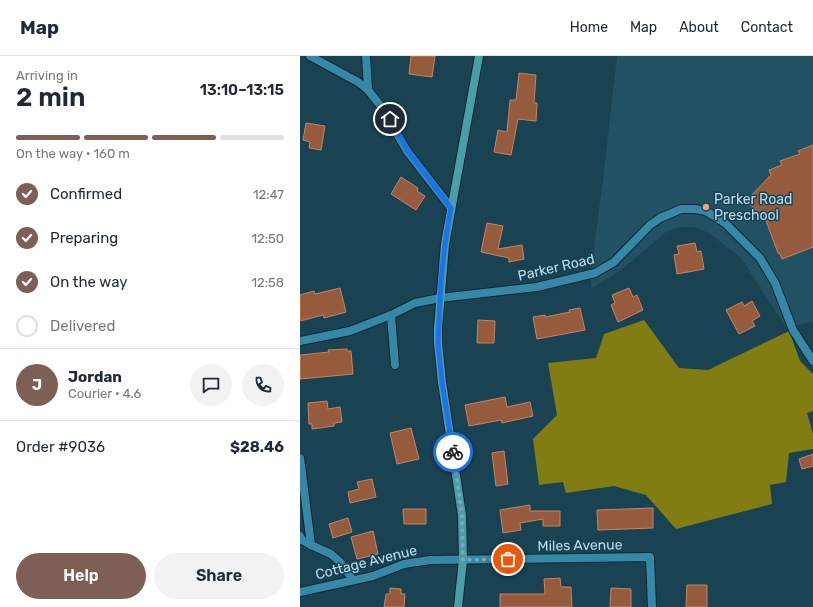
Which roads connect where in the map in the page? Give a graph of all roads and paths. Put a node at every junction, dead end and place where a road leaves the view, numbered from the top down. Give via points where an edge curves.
1 (310, 56) edge
2 (366, 56) edge
3 (479, 56) edge
4 (368, 90) junction
5 (451, 208) junction
6 (440, 298) junction
7 (391, 315) junction
8 (300, 340) edge
9 (813, 361) edge
10 (395, 365) dead end
11 (300, 458) edge
12 (300, 536) edge
13 (311, 545) junction
14 (463, 560) junction
15 (353, 580) junction
16 (300, 592) edge
17 (458, 607) edge
18 (652, 607) edge

1 - 4 street
2 - 4 street
3 - 5 main road
4 - 5 street via 383,109 408,151
5 - 6 main road
6 - 7 street, Parker Road via 415,303
6 - 9 street, Parker Road via 537,287 595,274 614,262 650,225 681,209 695,209 706,211 725,223 760,258 775,283 793,330
6 - 14 main road via 439,362 460,494
7 - 8 street, Parker Road via 350,331
7 - 10 street
11 - 13 street
12 - 13 street
13 - 15 street via 331,554
14 - 15 street, Cottage Avenue via 412,562 373,576
14 - 17 main road
14 - 18 street, Miles Avenue via 650,557
15 - 16 street, Cottage Avenue

